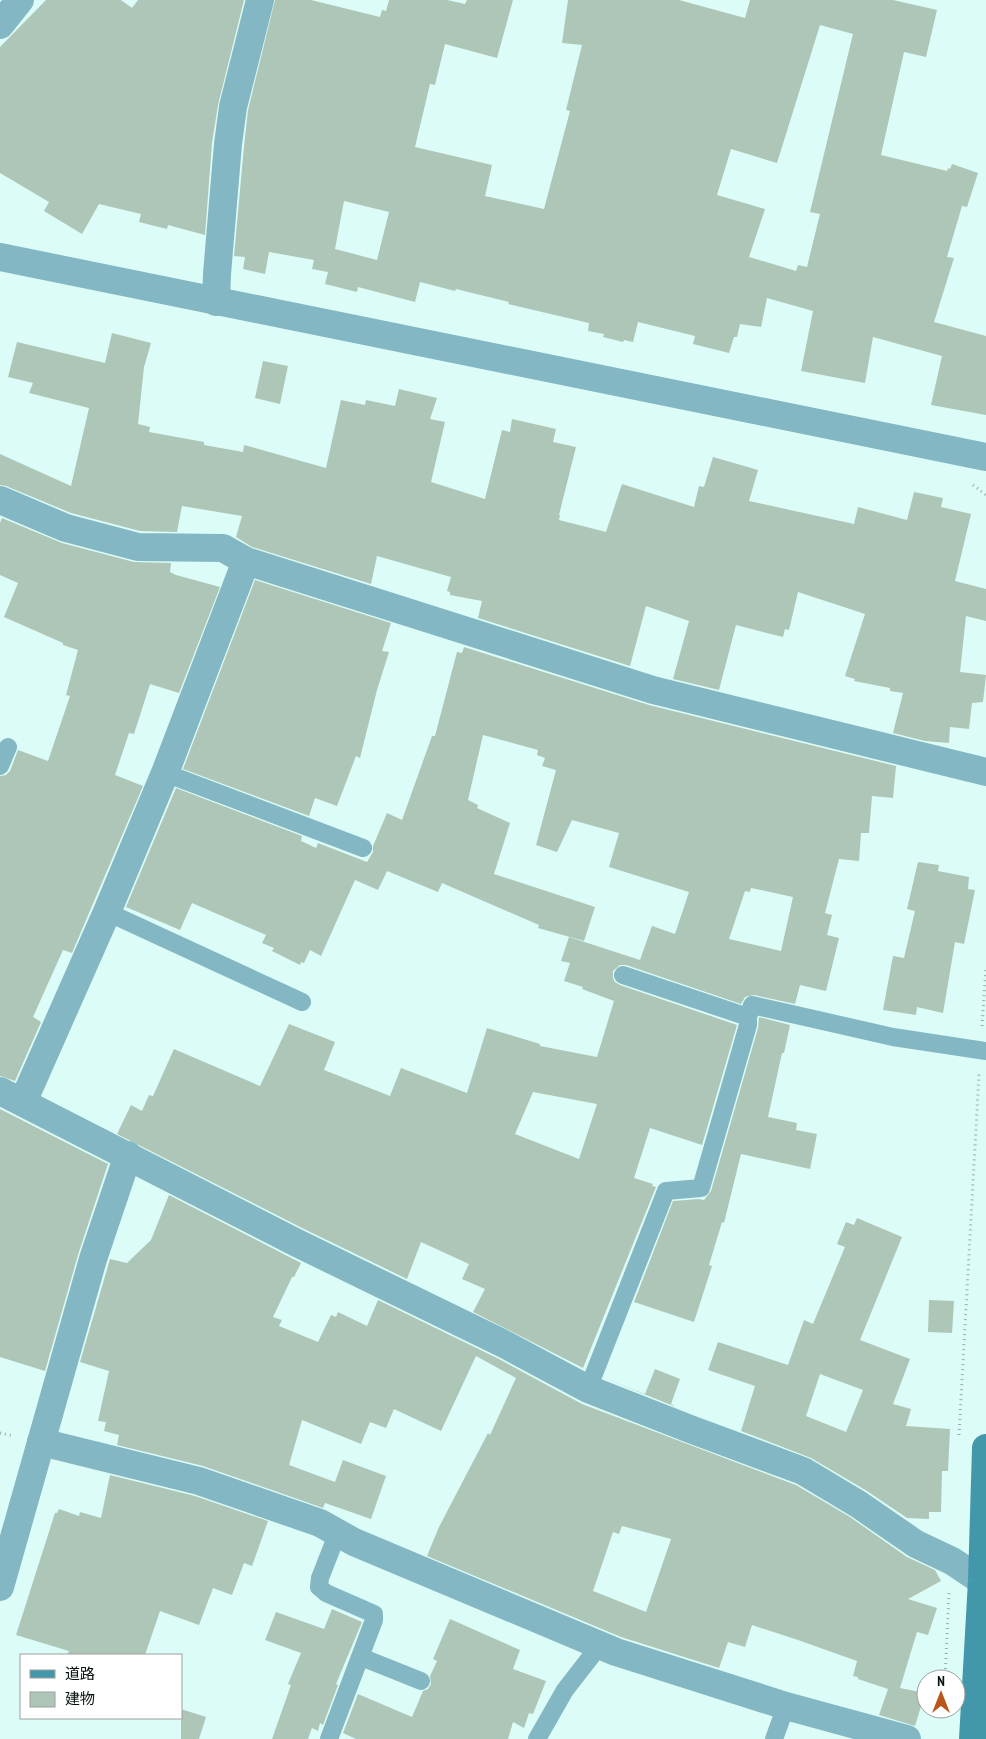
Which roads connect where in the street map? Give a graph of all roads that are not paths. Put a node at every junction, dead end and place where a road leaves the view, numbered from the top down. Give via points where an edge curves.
1 (20, 0) edge
2 (260, 0) edge
3 (0, 26) edge
4 (0, 257) edge
5 (216, 302) junction
6 (986, 457) edge
7 (0, 500) edge
8 (246, 560) junction
9 (8, 747) dead end
10 (0, 766) edge
11 (986, 772) edge
12 (165, 773) junction
13 (363, 848) dead end
14 (107, 912) junction
15 (623, 975) dead end
16 (302, 1002) dead end
17 (748, 1017) junction
18 (986, 1051) edge
19 (6, 1095) edge
20 (128, 1155) junction
21 (588, 1388) junction
22 (41, 1442) junction
23 (986, 1448) edge
24 (338, 1532) junction
25 (982, 1581) junction
26 (0, 1587) edge
27 (982, 1622) edge
28 (600, 1645) junction
29 (361, 1657) junction
30 (421, 1681) dead end
31 (786, 1706) junction
32 (329, 1739) edge
33 (537, 1739) edge
34 (774, 1739) edge
35 (907, 1739) edge
36 (973, 1739) edge

1 - 3 street
2 - 5 street via 232,107
4 - 5 street
5 - 6 street
7 - 8 street via 66,528 138,547 223,548
8 - 11 street via 653,690
8 - 12 street
9 - 10 lane
12 - 13 lane
12 - 14 street
14 - 16 lane
14 - 19 street
15 - 17 lane
17 - 18 lane via 752,1005 893,1037
17 - 21 lane via 701,1188 666,1192
19 - 20 street
20 - 21 street
20 - 22 street via 93,1259
21 - 25 street via 803,1471 916,1544
22 - 24 street via 199,1481
22 - 26 street
23 - 25 main road
24 - 28 street via 354,1542
24 - 29 lane via 320,1578 320,1587 326,1593 374,1614
25 - 27 main road
27 - 36 main road
28 - 31 street
28 - 33 lane via 565,1690
29 - 30 lane
29 - 32 lane
31 - 34 lane
31 - 35 street

